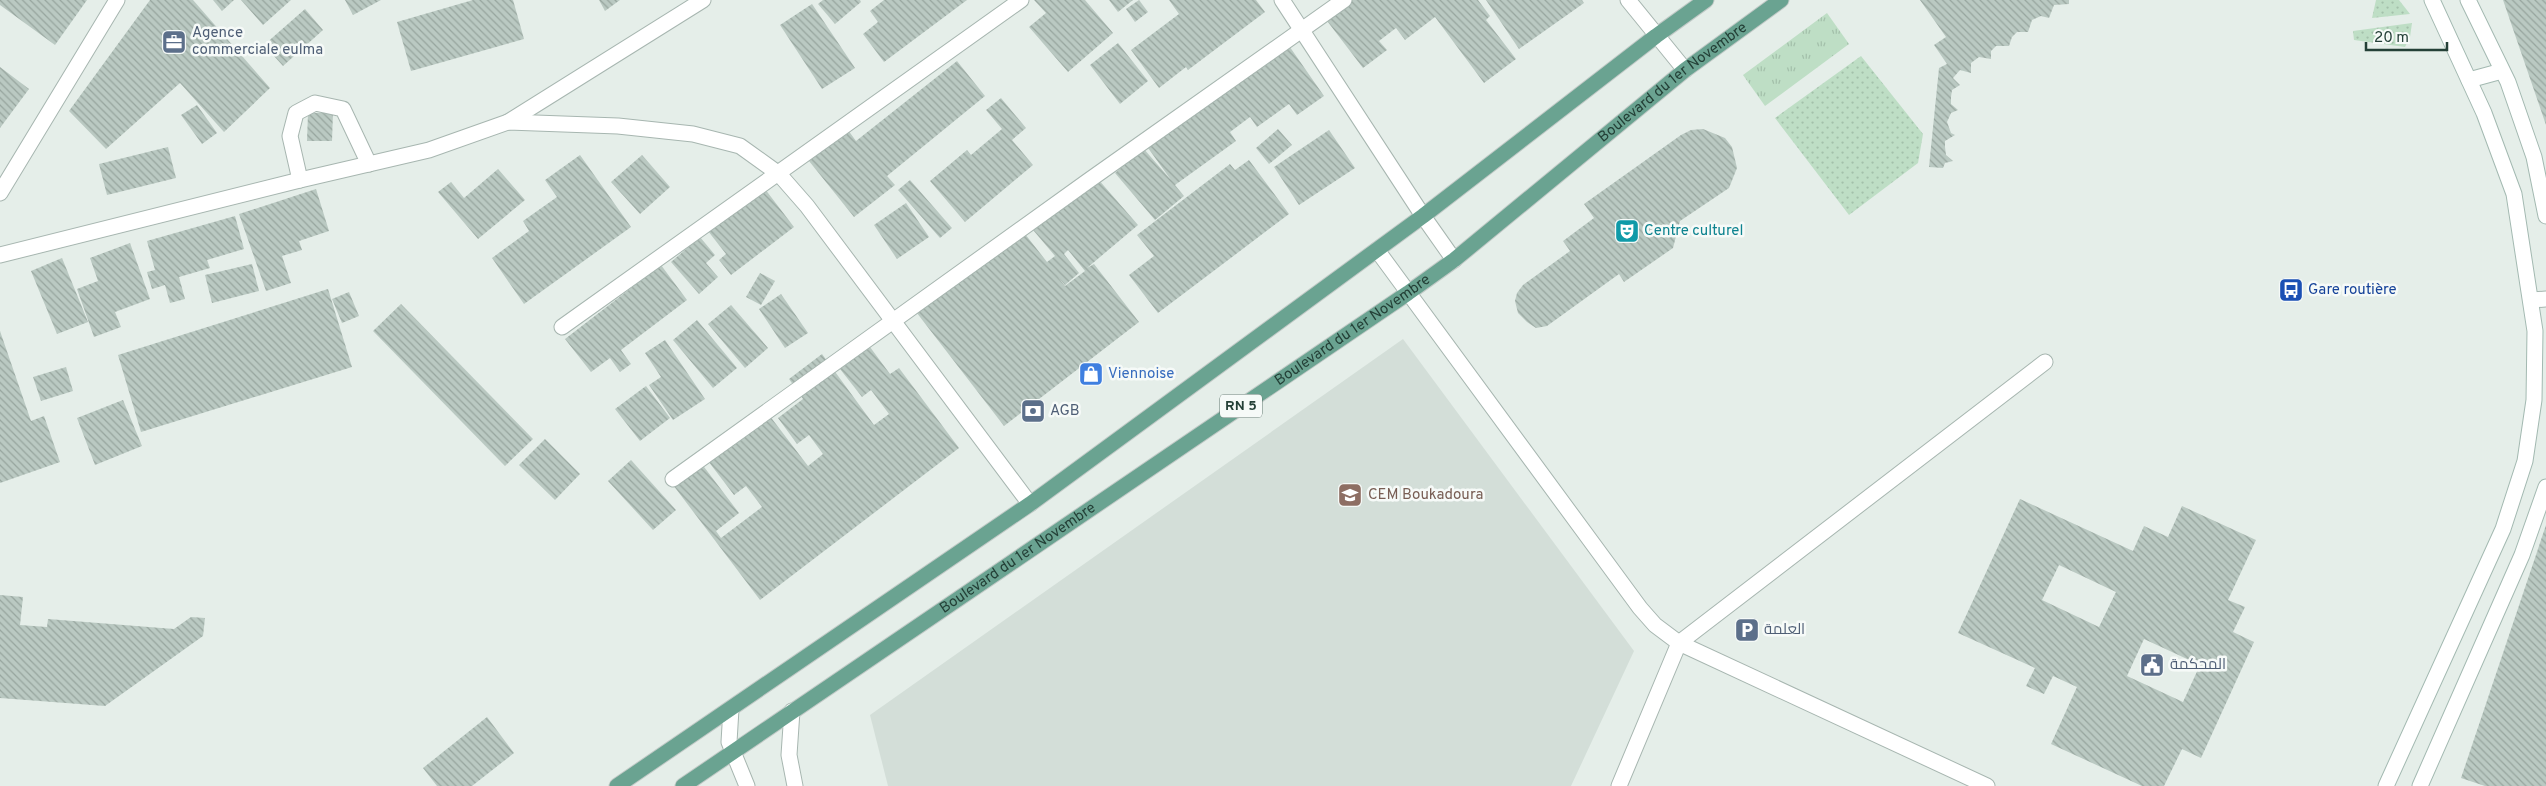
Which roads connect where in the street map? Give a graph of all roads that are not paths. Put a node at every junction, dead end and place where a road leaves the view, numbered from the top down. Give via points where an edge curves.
1 (703, 0) edge
2 (1021, 0) edge
3 (1282, 0) edge
4 (1344, 0) edge
5 (1628, 0) edge
6 (1706, 0) edge
7 (1781, 0) edge
8 (2432, 0) edge
9 (2468, 0) edge
10 (110, 2) edge
11 (1303, 30) junction
12 (1656, 36) junction
13 (1685, 70) junction
14 (2502, 71) junction
15 (2469, 80) junction
16 (508, 122) junction
17 (370, 164) junction
18 (779, 174) junction
19 (300, 180) junction
20 (0, 193) edge
21 (1423, 216) junction
22 (2546, 216) edge
23 (1376, 250) junction
24 (0, 255) edge
25 (1454, 260) junction
26 (1408, 293) junction
27 (2538, 299) edge
28 (894, 322) junction
29 (562, 327) dead end
30 (2045, 362) dead end
31 (673, 479) dead end
32 (2546, 487) edge
33 (1030, 504) junction
34 (1679, 644) junction
35 (731, 709) junction
36 (792, 711) junction
37 (732, 754) junction
38 (617, 786) edge
39 (683, 786) edge
40 (747, 786) edge
41 (795, 786) edge
42 (1619, 786) edge
43 (1987, 786) edge
44 (2386, 786) edge
45 (2420, 786) edge

1 - 16 street
2 - 18 street
3 - 11 street
4 - 11 street
5 - 12 street
6 - 12 main road
7 - 13 main road, Boulevard du 1er Novembre / RN 5
8 - 15 street
9 - 14 street
10 - 20 street
11 - 21 street
11 - 28 street
12 - 13 street
12 - 21 main road
13 - 25 main road, Boulevard du 1er Novembre / RN 5
14 - 15 street
14 - 22 street via 2534,157
15 - 27 street via 2514,194
16 - 17 street via 429,150
16 - 18 street via 618,126 693,134 740,146
17 - 19 street
17 - 19 street via 343,110 315,103 296,113 290,136
18 - 28 street
18 - 29 street
19 - 24 street
21 - 23 main road
21 - 25 street
23 - 26 street
23 - 33 main road
25 - 26 main road, Boulevard du 1er Novembre / RN 5
26 - 34 street via 1640,608
26 - 36 main road, Boulevard du 1er Novembre / RN 5
27 - 44 street via 2534,400 2525,461 2503,529
28 - 31 street
28 - 33 street
30 - 34 street
32 - 45 street via 2522,555
33 - 35 main road
34 - 42 street
34 - 43 street
35 - 37 street via 728,728
35 - 38 main road
36 - 37 main road, Boulevard du 1er Novembre / RN 5
36 - 41 street via 789,755
37 - 39 main road, Boulevard du 1er Novembre / RN 5
37 - 40 street

